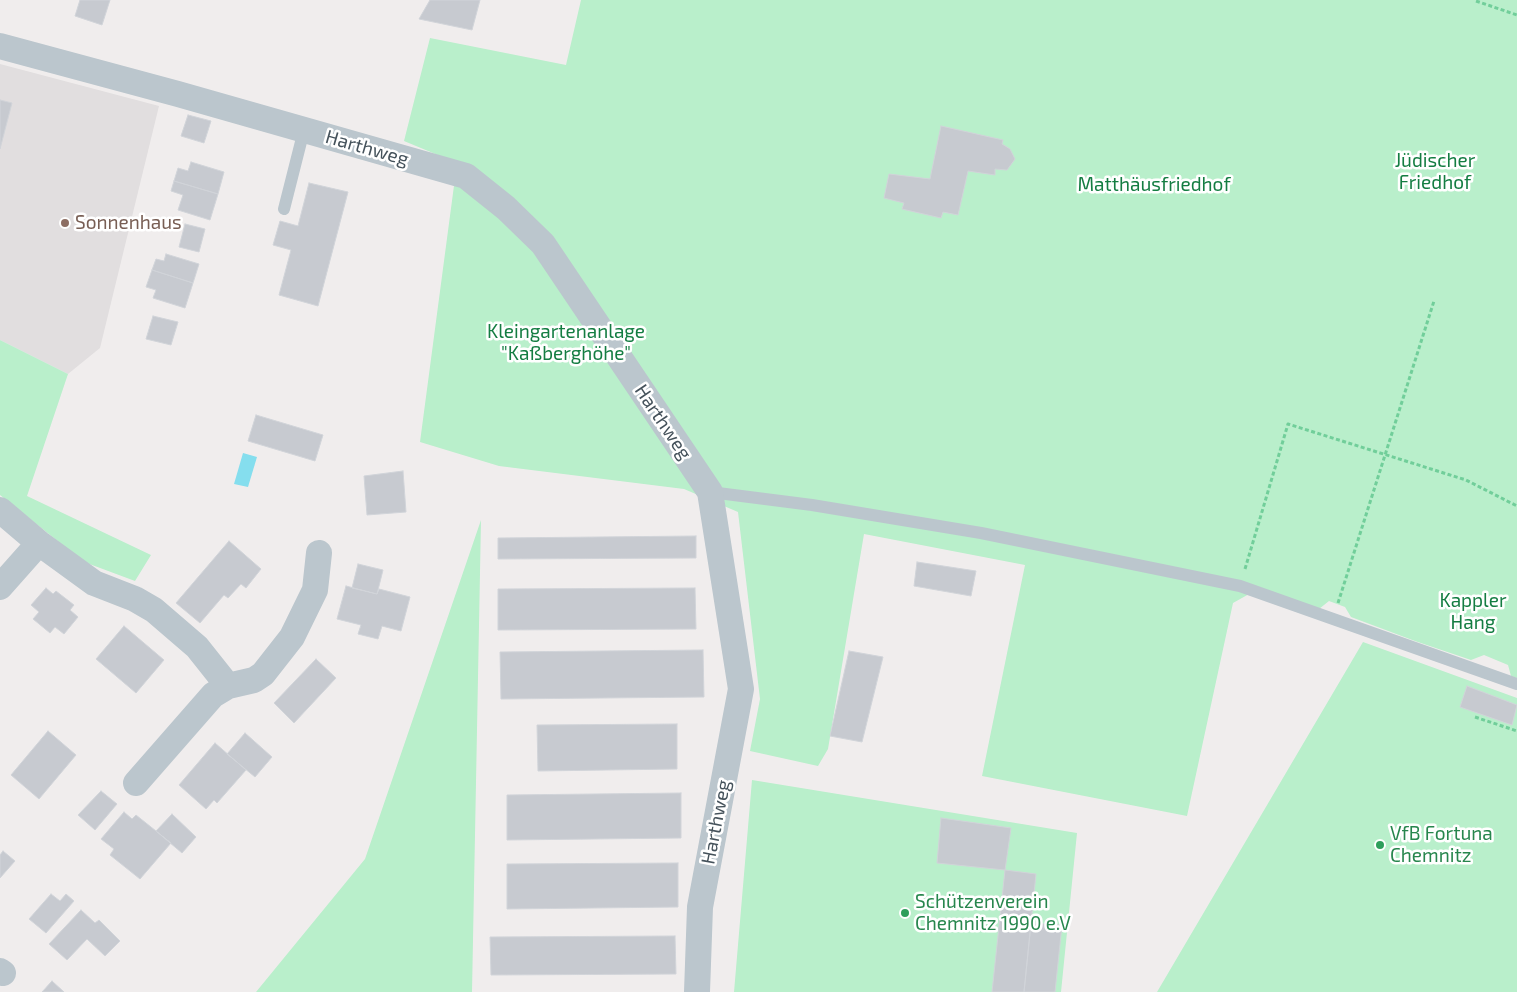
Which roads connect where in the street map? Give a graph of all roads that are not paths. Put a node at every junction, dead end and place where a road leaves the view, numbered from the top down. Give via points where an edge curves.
1 (0, 46) edge
2 (304, 130) junction
3 (284, 209) dead end
4 (710, 492) junction
5 (0, 510) edge
6 (39, 543) junction
7 (319, 553) dead end
8 (0, 587) edge
9 (1517, 684) edge
10 (228, 686) junction
11 (136, 783) dead end
12 (697, 992) edge

1 - 2 street, Harthweg
2 - 3 lane
2 - 4 street, Harthweg via 466,176 506,208 543,244
4 - 9 lane via 980,533 1240,586
4 - 12 street, Harthweg via 741,688 700,907
5 - 6 street
6 - 8 street
6 - 10 street via 94,583 154,610 197,647
7 - 10 street via 315,590 292,637 263,674 254,680
10 - 11 street via 213,696

